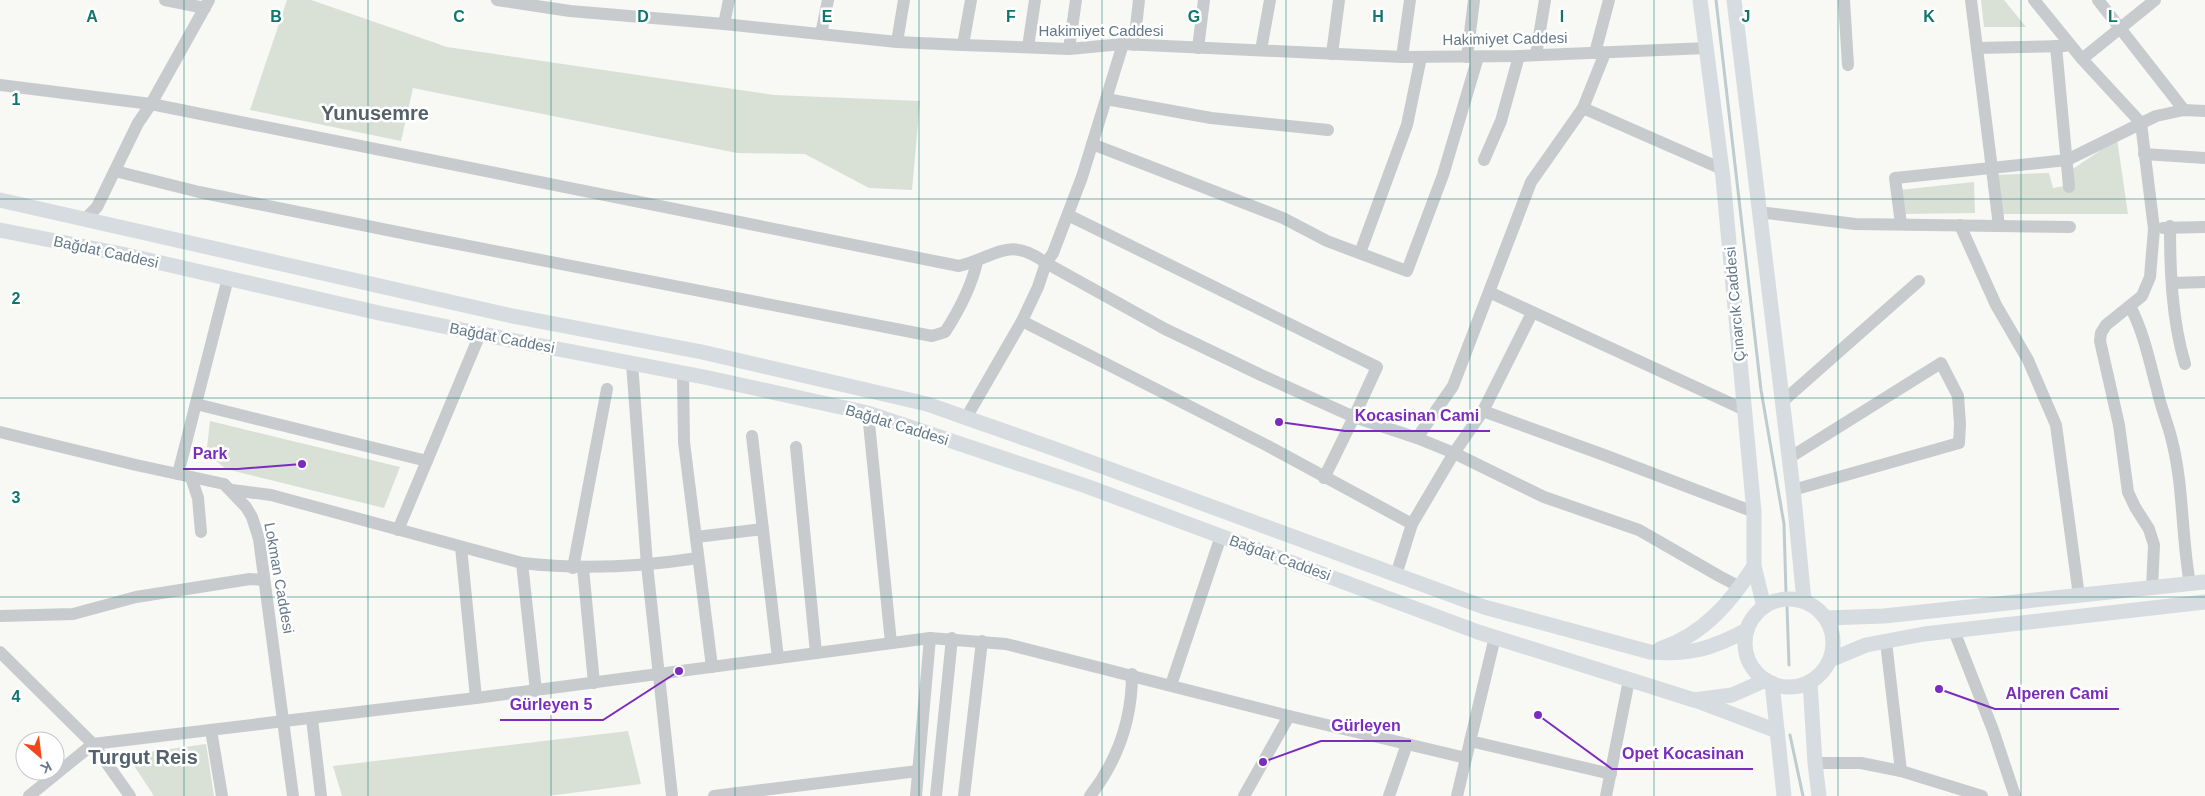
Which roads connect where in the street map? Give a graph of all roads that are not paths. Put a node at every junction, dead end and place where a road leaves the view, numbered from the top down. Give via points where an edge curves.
1 (165, 0) edge
2 (498, 0) edge
3 (729, 0) edge
4 (828, 0) edge
5 (904, 0) edge
6 (971, 0) edge
7 (1035, 0) edge
8 (1076, 0) edge
9 (1139, 0) edge
10 (1204, 0) edge
11 (1270, 0) edge
12 (1339, 0) edge
13 (1410, 0) edge
14 (1474, 0) edge
15 (1544, 0) edge
16 (1609, 0) edge
17 (1700, 0) edge
18 (1734, 0) edge
19 (1844, 0) edge
20 (1971, 0) edge
21 (2034, 0) edge
22 (2098, 0) edge
23 (2155, 0) edge
24 (207, 4) edge
25 (724, 24) junction
26 (2120, 28) junction
27 (821, 34) junction
28 (896, 42) junction
29 (1129, 44) junction
30 (963, 45) junction
31 (2056, 46) junction
32 (2071, 46) junction
33 (1028, 47) junction
34 (1198, 48) junction
35 (1707, 48) junction
36 (1977, 48) junction
37 (1069, 49) junction
38 (1261, 50) junction
39 (1600, 53) junction
40 (1332, 54) junction
41 (1536, 55) junction
42 (1519, 56) junction
43 (1402, 57) junction
44 (1422, 57) junction
45 (1472, 57) junction
46 (2082, 59) junction
47 (1848, 65) dead end
48 (0, 85) edge
49 (1106, 99) junction
50 (151, 104) junction
51 (1583, 108) junction
52 (2184, 110) junction
53 (2205, 111) edge
54 (2141, 123) junction
55 (1328, 130) dead end
56 (1092, 144) junction
57 (2144, 154) junction
58 (2205, 158) edge
59 (1484, 160) dead end
60 (2067, 160) junction
61 (1992, 168) junction
62 (1722, 169) junction
63 (115, 171) junction
64 (2069, 187) dead end
65 (0, 200) edge
66 (1759, 212) junction
67 (1068, 215) junction
68 (85, 219) junction
69 (1901, 224) junction
70 (1960, 225) junction
71 (1999, 226) junction
72 (2170, 226) junction
73 (2070, 227) dead end
74 (2205, 228) edge
75 (2154, 229) junction
76 (0, 230) edge
77 (1360, 253) junction
78 (977, 262) junction
79 (1046, 263) junction
80 (228, 278) junction
81 (1919, 281) dead end
82 (2205, 282) edge
83 (2173, 283) junction
84 (1489, 292) junction
85 (2130, 306) junction
86 (1532, 313) junction
87 (1022, 321) junction
88 (480, 334) junction
89 (632, 363) junction
90 (2186, 364) dead end
91 (683, 372) junction
92 (608, 389) dead end
93 (1782, 402) junction
94 (196, 404) junction
95 (1745, 410) junction
96 (1483, 411) junction
97 (868, 413) junction
98 (1354, 417) junction
99 (966, 418) junction
100 (0, 432) edge
101 (752, 436) dead end
102 (1417, 438) junction
103 (796, 447) dead end
104 (1454, 453) junction
105 (1789, 458) junction
106 (427, 461) junction
107 (184, 475) junction
108 (1324, 478) junction
109 (232, 490) junction
110 (1793, 490) junction
111 (1754, 512) junction
112 (1412, 524) junction
113 (763, 529) junction
114 (398, 530) junction
115 (201, 532) dead end
116 (696, 536) junction
117 (1221, 536) junction
118 (461, 547) junction
119 (698, 558) junction
120 (522, 563) junction
121 (647, 565) junction
122 (1754, 566) junction
123 (578, 568) junction
124 (1396, 575) junction
125 (264, 580) junction
126 (2205, 582) edge
127 (2190, 584) junction
128 (1740, 587) junction
129 (2152, 588) junction
130 (2080, 596) junction
131 (1804, 601) junction
132 (2205, 602) edge
133 (0, 603) edge
134 (1764, 608) junction
135 (1, 618) edge
136 (1826, 618) junction
137 (1747, 630) junction
138 (1954, 631) junction
139 (1495, 637) junction
140 (930, 638) junction
141 (952, 638) junction
142 (982, 641) junction
143 (1886, 642) junction
144 (891, 643) junction
145 (0, 652) edge
146 (816, 652) junction
147 (1650, 652) junction
148 (778, 658) junction
149 (1830, 660) junction
150 (712, 667) junction
151 (660, 674) junction
152 (1132, 674) junction
153 (1629, 680) junction
154 (1769, 682) junction
155 (1810, 682) junction
156 (594, 683) junction
157 (1171, 685) junction
158 (536, 690) junction
159 (476, 698) junction
160 (1694, 700) junction
161 (1289, 716) junction
162 (312, 719) junction
163 (284, 722) junction
164 (211, 730) junction
165 (1777, 731) junction
166 (1470, 741) junction
167 (93, 744) junction
168 (1407, 744) junction
169 (1466, 758) junction
170 (1815, 763) junction
171 (918, 771) junction
172 (1901, 771) junction
173 (1610, 774) junction
174 (30, 796) edge
175 (130, 796) edge
176 (222, 796) edge
177 (293, 796) edge
178 (321, 796) edge
179 (672, 796) edge
180 (714, 796) edge
181 (916, 796) edge
182 (936, 796) edge
183 (964, 796) edge
184 (1090, 796) edge
185 (1244, 796) edge
186 (1389, 796) edge
187 (1456, 796) edge
188 (1606, 796) edge
189 (1784, 796) edge
190 (1819, 796) edge
191 (1982, 796) edge
192 (2016, 796) edge

1 - 24 street
2 - 25 street, Hakimiyet Caddesi via 570,11
3 - 25 street
4 - 27 street
5 - 28 street
6 - 30 street
7 - 33 street
8 - 37 street
9 - 29 street
10 - 34 street
11 - 38 street
12 - 40 street
13 - 43 street
14 - 45 street
15 - 41 street
16 - 39 street
17 - 35 main road, Çınarcık Caddesi
18 - 66 main road
19 - 47 street
20 - 36 street
21 - 32 street
22 - 26 street
23 - 26 street
24 - 50 street
25 - 27 street, Hakimiyet Caddesi
26 - 46 street
26 - 52 street
27 - 28 street, Hakimiyet Caddesi
28 - 30 street, Hakimiyet Caddesi
29 - 34 street, Hakimiyet Caddesi
29 - 37 street, Hakimiyet Caddesi
29 - 49 street
30 - 33 street, Hakimiyet Caddesi
31 - 32 street
31 - 36 street
31 - 60 street
32 - 46 street
33 - 37 street, Hakimiyet Caddesi
34 - 38 street, Hakimiyet Caddesi
35 - 39 street, Hakimiyet Caddesi
35 - 62 main road, Çınarcık Caddesi
36 - 61 street
38 - 40 street, Hakimiyet Caddesi
39 - 41 street, Hakimiyet Caddesi
39 - 51 street
40 - 43 street, Hakimiyet Caddesi
41 - 42 street, Hakimiyet Caddesi
42 - 45 street, Hakimiyet Caddesi
42 - 59 street via 1502,121
43 - 44 street, Hakimiyet Caddesi
44 - 45 street, Hakimiyet Caddesi
44 - 77 street via 1407,125
45 - 77 street via 1443,176 1407,271
46 - 54 street
48 - 50 street
49 - 55 street via 1211,118
49 - 56 street
50 - 63 street
50 - 78 street via 958,266
51 - 62 street
51 - 84 street via 1531,182
52 - 53 street
52 - 54 street via 2164,113
54 - 57 street
54 - 60 street
56 - 67 street
56 - 77 street via 1283,218 1327,241
57 - 58 street
57 - 75 street
60 - 61 street
60 - 64 street
61 - 69 street via 1895,178
61 - 71 street
62 - 95 main road, Çınarcık Caddesi
63 - 68 street via 97,207
63 - 78 street via 332,219 932,336 945,332 964,302
65 - 68 main road, Bağdat Caddesi
66 - 69 street via 1855,224
66 - 93 main road
67 - 79 street
67 - 98 street via 1377,367
68 - 99 main road, Bağdat Caddesi via 508,315 702,352 927,404
69 - 70 street
70 - 71 street
70 - 130 street via 1996,305 2028,360 2056,424
71 - 73 street
72 - 74 street
72 - 75 street
72 - 83 street
75 - 85 street via 2149,284 2142,296
76 - 80 main road, Bağdat Caddesi
78 - 79 street via 1014,249 1031,252
79 - 87 street
79 - 98 street via 1165,329
80 - 88 main road, Bağdat Caddesi
80 - 94 street
81 - 93 street
82 - 83 street
83 - 90 street via 2176,328
84 - 86 street
84 - 102 street via 1453,386
85 - 127 street via 2142,329 2172,438
85 - 129 street via 2106,325 2100,341 2118,417 2128,492 2149,529 2154,545
86 - 95 street
86 - 96 street
87 - 99 street
87 - 108 street via 1266,445
88 - 89 main road, Bağdat Caddesi
88 - 106 street
89 - 91 main road, Bağdat Caddesi
89 - 121 street
91 - 97 main road, Bağdat Caddesi
91 - 116 street via 684,442
92 - 123 street
93 - 105 main road
94 - 106 street
94 - 107 street
95 - 111 main road, Çınarcık Caddesi
96 - 104 street
96 - 111 street
97 - 117 main road, Bağdat Caddesi via 1086,486
97 - 144 street
98 - 102 street
98 - 108 street
99 - 124 main road, Bağdat Caddesi
100 - 107 street, Lokman Caddesi
101 - 113 street
102 - 104 street
103 - 146 street
104 - 112 street
104 - 128 street via 1544,497 1639,530
105 - 110 main road
105 - 110 street via 1941,363 1958,396 1959,443
106 - 114 street
107 - 109 street, Lokman Caddesi via 224,484
107 - 115 street via 198,498
108 - 112 street
109 - 114 street via 270,495
109 - 125 street, Lokman Caddesi via 246,507 256,528
110 - 131 main road
111 - 122 main road, Çınarcık Caddesi
112 - 124 street
113 - 116 street
113 - 148 street
114 - 118 street
116 - 119 street
117 - 139 main road, Bağdat Caddesi
117 - 157 street
118 - 120 street
118 - 159 street
119 - 121 street
119 - 150 street
120 - 123 street
120 - 158 street
121 - 123 street
121 - 151 street
122 - 128 main road
122 - 134 main road, Çınarcık Caddesi
123 - 156 street
124 - 147 main road, Bağdat Caddesi via 1484,607
125 - 135 street via 250,579 136,597 73,614
125 - 163 street, Lokman Caddesi
126 - 127 main road
127 - 129 main road
128 - 147 main road via 1724,608 1700,629 1677,643
129 - 130 main road
130 - 136 main road via 1884,616
131 - 134 main road via 1776,601
131 - 136 main road
132 - 138 main road
133 - 135 street
134 - 137 main road
136 - 149 main road via 1832,630
137 - 147 main road, Bağdat Caddesi via 1703,650 1677,654
137 - 154 main road via 1745,644 1748,657 1755,671
138 - 143 main road
138 - 192 street
139 - 153 main road, Bağdat Caddesi
139 - 166 street
140 - 141 street
140 - 144 street
140 - 171 street
141 - 142 street
141 - 182 street
142 - 152 street
142 - 183 street
143 - 149 main road via 1866,645
143 - 172 street
144 - 146 street
145 - 167 street
146 - 148 street
148 - 150 street
149 - 155 main road via 1822,673
150 - 151 street
151 - 156 street
151 - 179 street
152 - 157 street
152 - 184 street via 1130,704 1120,746
153 - 160 main road, Bağdat Caddesi
153 - 173 street
154 - 155 main road via 1780,686
154 - 160 main road, Bağdat Caddesi via 1732,694
154 - 165 main road
155 - 170 main road
156 - 158 street
157 - 161 street
158 - 159 street
159 - 162 street
160 - 165 main road
161 - 168 street
161 - 185 street
162 - 163 street
162 - 178 street
163 - 164 street
163 - 177 street, Lokman Caddesi
164 - 167 street
164 - 176 street
165 - 189 main road
166 - 169 street
166 - 173 street
167 - 174 street
167 - 175 street
168 - 169 street
168 - 186 street
169 - 187 street
170 - 172 street via 1860,763
170 - 190 main road
171 - 180 street
171 - 181 street
172 - 191 street
173 - 188 street

